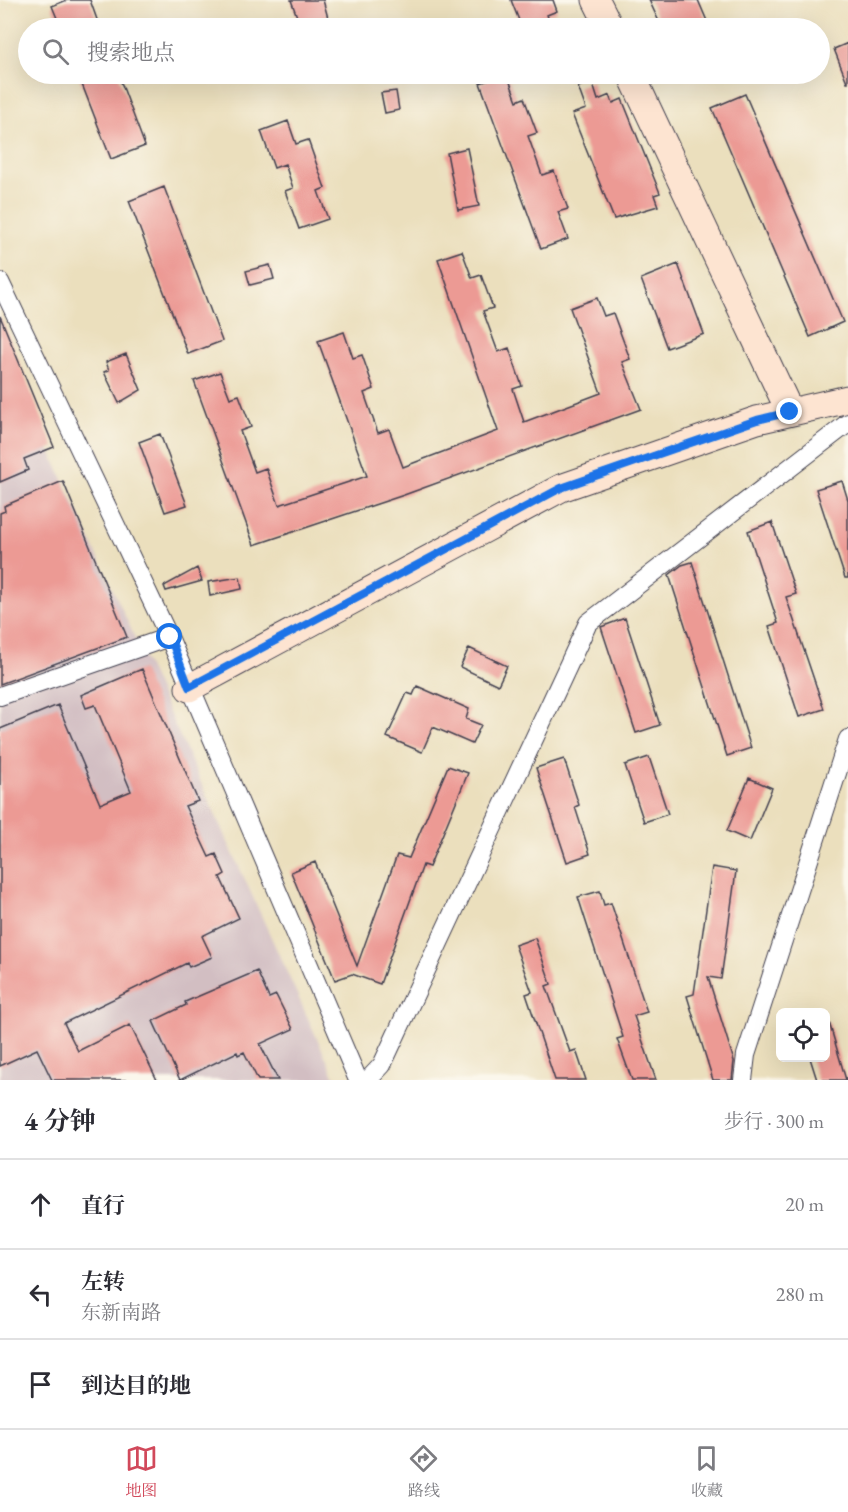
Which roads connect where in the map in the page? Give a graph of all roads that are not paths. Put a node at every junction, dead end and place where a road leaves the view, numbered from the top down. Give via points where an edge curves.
1 (596, 0) edge
2 (605, 18) edge
3 (636, 84) edge
4 (0, 282) edge
5 (848, 399) edge
6 (790, 412) junction
7 (848, 423) edge
8 (170, 637) junction
9 (189, 687) junction
10 (0, 696) edge
11 (848, 739) edge
12 (358, 1080) edge
13 (368, 1080) edge
14 (743, 1080) edge

1 - 2 main road
3 - 6 main road
4 - 8 street
5 - 6 main road
6 - 9 main road via 561,488
7 - 13 street via 588,623 382,1065
8 - 9 street
8 - 10 street
9 - 12 street
11 - 14 street via 746,1054

